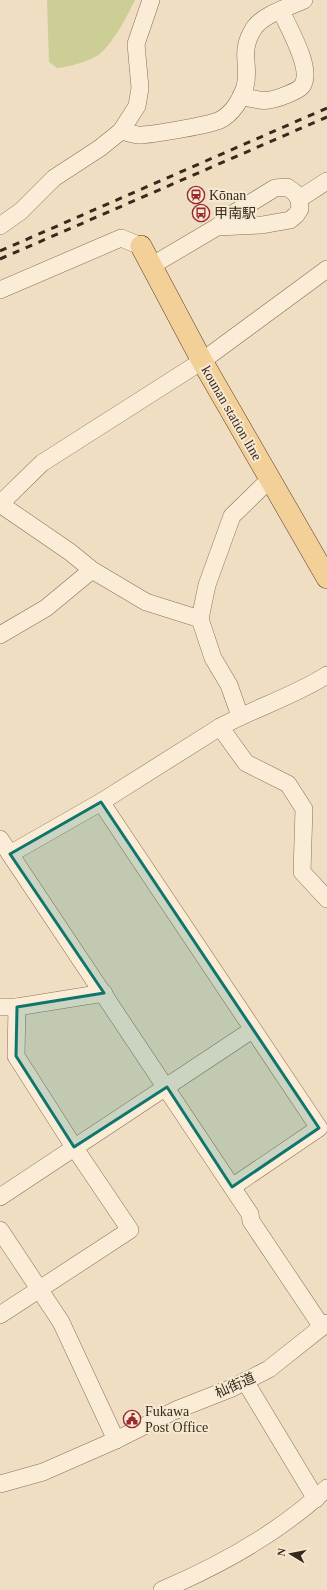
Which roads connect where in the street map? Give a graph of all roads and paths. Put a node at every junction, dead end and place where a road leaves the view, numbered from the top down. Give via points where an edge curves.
1 (151, 0) edge
2 (304, 0) edge
3 (281, 11) junction
4 (241, 96) junction
5 (121, 131) junction
6 (327, 181) edge
7 (299, 199) junction
8 (251, 204) junction
9 (257, 225) junction
10 (0, 226) edge
11 (217, 227) junction
12 (141, 246) joint
13 (151, 266) junction
14 (327, 269) edge
15 (0, 290) edge
16 (202, 361) junction
17 (270, 479) junction
18 (2, 497) edge
19 (92, 570) junction
20 (327, 578) edge
21 (200, 619) junction
22 (0, 635) edge
23 (327, 675) edge
24 (240, 716) junction
25 (220, 727) junction
26 (101, 802) junction
27 (0, 840) edge
28 (10, 854) junction
29 (327, 899) edge
30 (104, 993) junction
31 (0, 1007) edge
32 (17, 1007) junction
33 (252, 1030) junction
34 (167, 1087) junction
35 (74, 1147) junction
36 (232, 1187) junction
37 (0, 1197) edge
38 (0, 1230) edge
39 (39, 1290) junction
40 (0, 1315) edge
41 (324, 1325) edge
42 (245, 1381) junction
43 (116, 1440) junction
44 (0, 1484) edge
45 (321, 1494) edge
46 (162, 1590) edge

1 - 5 street via 136,44 140,88 137,106
2 - 3 street
3 - 4 street via 255,27 247,42 244,56 245,86
3 - 4 street via 304,63 306,75 302,86 270,102
4 - 5 street via 232,110 220,120 141,135
5 - 10 street via 54,178 21,211
6 - 7 street
7 - 8 street via 287,187 275,188
7 - 9 street via 300,209 290,220
8 - 9 street via 248,211
8 - 11 street via 231,215
9 - 11 street
11 - 13 street
12 - 13 main road, kounan station line
12 - 15 street via 121,238
13 - 16 main road, kounan station line
14 - 16 street
16 - 17 main road, kounan station line
16 - 18 street via 42,463
17 - 20 main road, kounan station line
17 - 21 street via 232,516 207,585
18 - 19 street
19 - 21 street via 146,602
19 - 22 street via 46,608
21 - 24 street via 213,658 229,685
23 - 24 street via 308,687
24 - 25 street
25 - 26 street
25 - 29 street via 246,763 288,784 304,809 302,872
26 - 28 street
26 - 33 street
27 - 28 street
28 - 30 street
30 - 32 street
30 - 34 street
31 - 32 street
32 - 35 street via 16,1056
33 - 34 street
33 - 36 street via 319,1128
34 - 35 street
34 - 36 street
35 - 37 street
35 - 39 street via 130,1230
36 - 41 street via 250,1214 251,1221
38 - 39 street
39 - 40 street
39 - 43 street via 61,1322
41 - 42 street, 杣街道 via 269,1369
42 - 43 street, 杣街道 via 176,1410
42 - 45 street
43 - 44 street, 杣街道 via 43,1472
45 - 46 street via 254,1544

